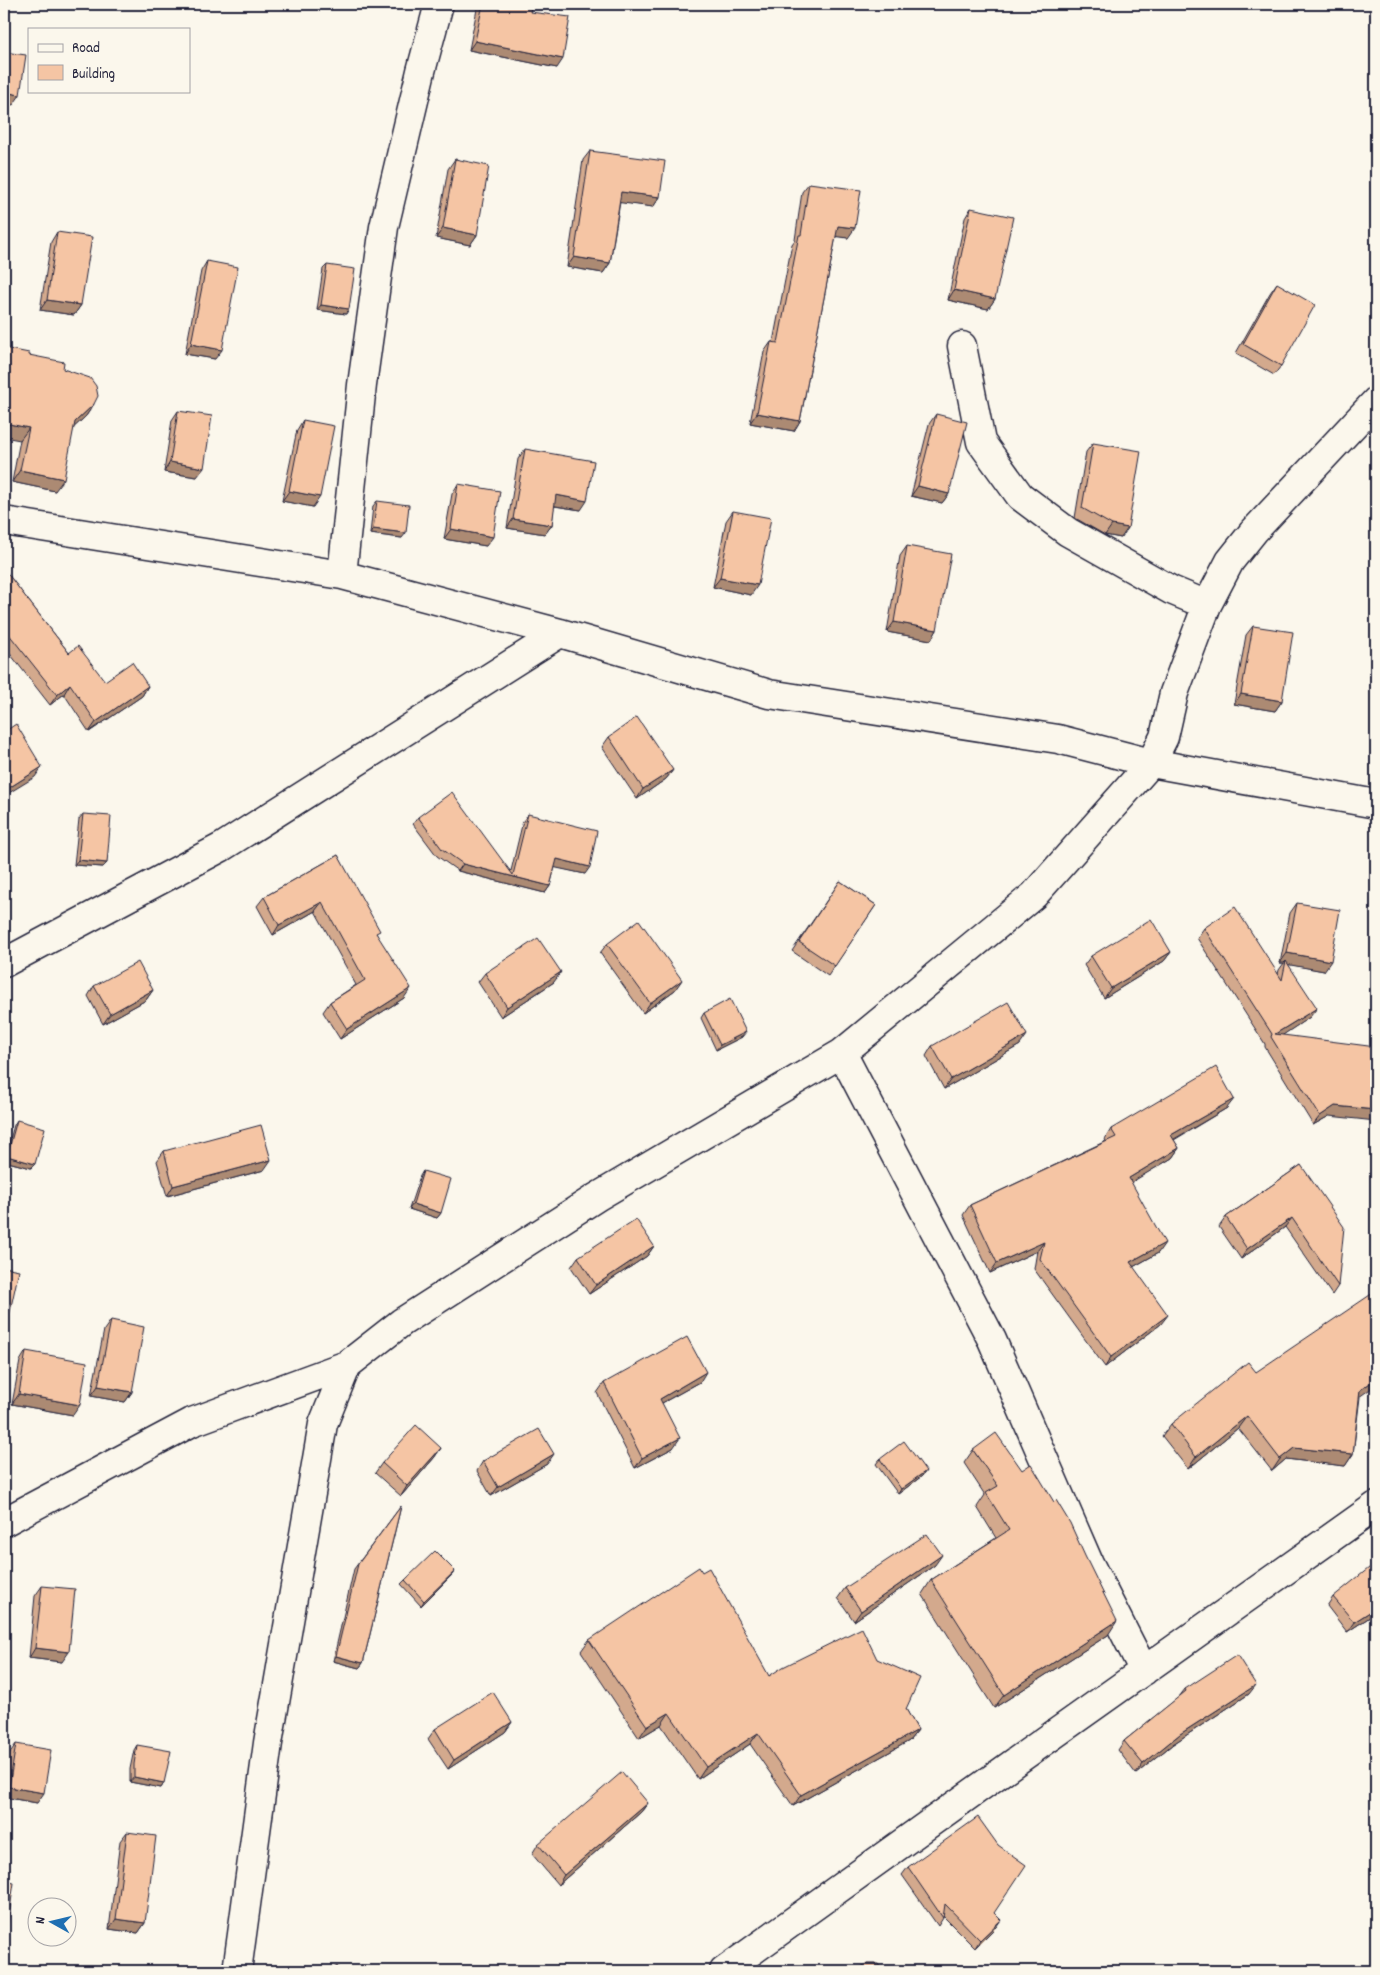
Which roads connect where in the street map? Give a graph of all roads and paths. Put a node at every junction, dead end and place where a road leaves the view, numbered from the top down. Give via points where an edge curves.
1 (439, 4) edge
2 (962, 346) dead end
3 (1376, 401) edge
4 (4, 521) edge
5 (342, 575) junction
6 (1207, 605) junction
7 (560, 633) junction
8 (1151, 763) junction
9 (1376, 804) edge
10 (4, 963) edge
11 (842, 1052) junction
12 (346, 1365) junction
13 (1376, 1506) edge
14 (4, 1522) edge
15 (1144, 1671) junction
16 (237, 1971) edge
17 (724, 1971) edge

1 - 5 street via 384,227 362,385
2 - 6 street via 981,442 1020,496 1068,532 1170,590
3 - 6 street via 1254,531 1230,561
4 - 5 street
5 - 7 street
6 - 8 street via 1174,693 1164,738
7 - 8 street via 769,694 1058,738
7 - 10 street via 222,847
8 - 9 street
8 - 11 street via 1034,895
11 - 12 street via 597,1197 402,1322
11 - 15 street via 992,1340 1090,1563
12 - 14 street via 192,1422
12 - 16 street via 323,1424 268,1743
13 - 15 street
15 - 17 street

